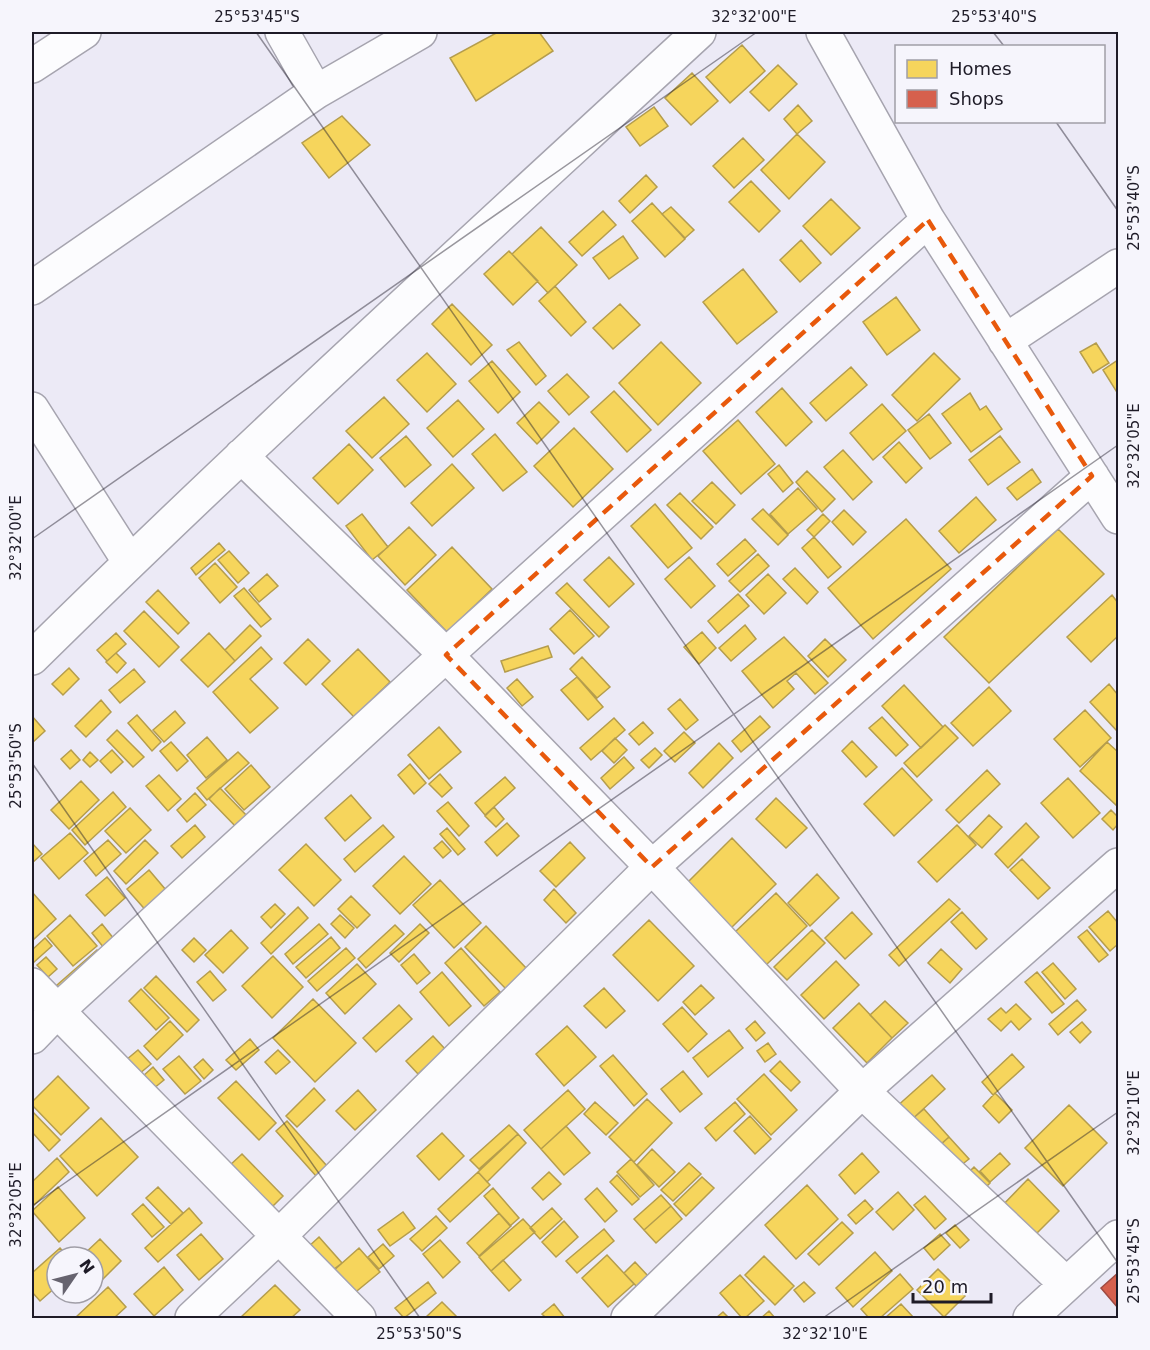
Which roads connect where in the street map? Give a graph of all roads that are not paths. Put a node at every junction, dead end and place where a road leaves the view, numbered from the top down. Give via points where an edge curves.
1 (84, 32) edge
2 (282, 32) edge
3 (420, 32) edge
4 (699, 32) edge
5 (823, 32) edge
6 (32, 66) edge
7 (316, 92) junction
8 (928, 220) junction
9 (1119, 266) edge
10 (32, 288) edge
11 (1005, 340) junction
12 (32, 409) edge
13 (241, 456) junction
14 (1092, 476) junction
15 (1119, 517) edge
16 (129, 561) junction
17 (446, 655) junction
18 (32, 658) edge
19 (1119, 865) edge
20 (652, 867) junction
21 (32, 985) edge
22 (57, 1011) junction
23 (32, 1037) edge
24 (862, 1090) junction
25 (278, 1237) junction
26 (1119, 1237) edge
27 (1066, 1284) junction
28 (192, 1318) edge
29 (359, 1318) edge
30 (628, 1318) edge
31 (1030, 1318) edge

1 - 6 street
2 - 7 street
3 - 7 street
4 - 13 street
5 - 8 street
7 - 10 street
8 - 11 street
8 - 17 street
9 - 11 street
11 - 14 street
12 - 16 street
13 - 16 street
13 - 17 street
14 - 15 street
14 - 20 street
16 - 18 street
17 - 20 street
17 - 22 street
19 - 24 street
20 - 24 street
20 - 25 street
21 - 22 street
22 - 23 street
22 - 25 street
24 - 27 street
24 - 30 street
25 - 28 street
25 - 29 street
26 - 27 street
27 - 31 street

